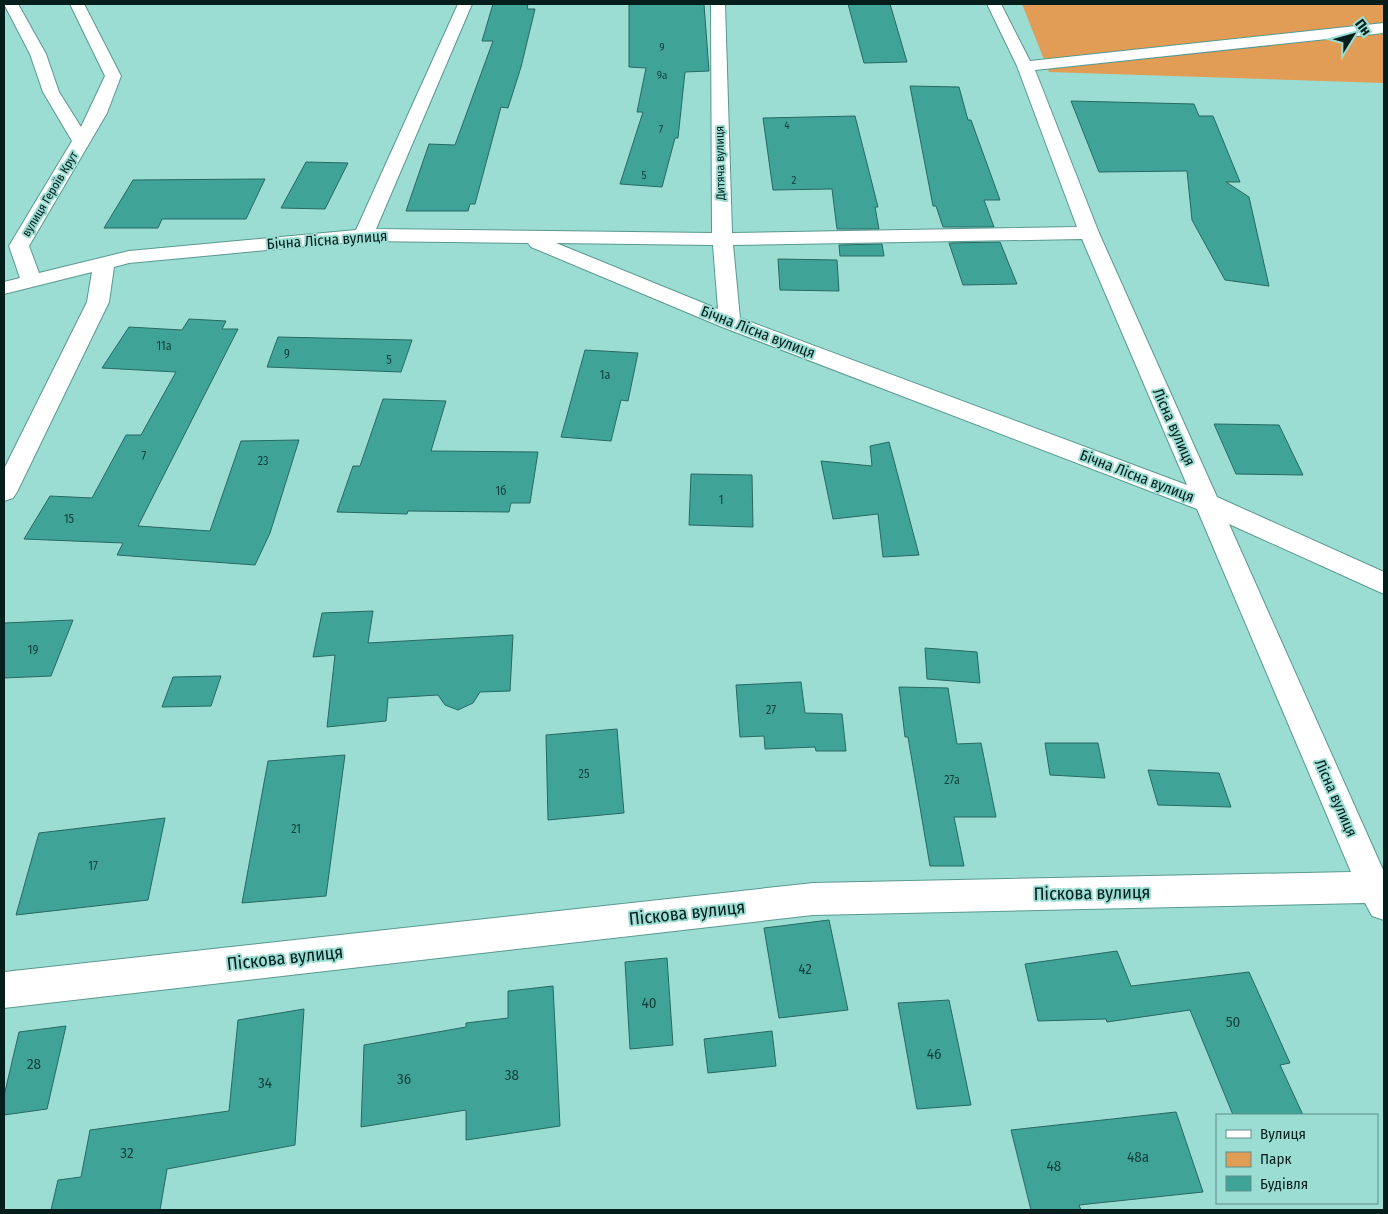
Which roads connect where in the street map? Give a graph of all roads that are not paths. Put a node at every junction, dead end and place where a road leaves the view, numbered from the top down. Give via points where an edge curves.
1 (11, 4) edge
2 (465, 4) edge
3 (718, 4) edge
4 (994, 4) edge
5 (77, 5) dead end
6 (1384, 28) edge
7 (1026, 66) junction
8 (81, 141) junction
9 (1089, 233) junction
10 (364, 235) junction
11 (525, 238) junction
12 (722, 239) junction
13 (104, 264) junction
14 (31, 281) junction
15 (4, 288) edge
16 (730, 322) junction
17 (4, 492) edge
18 (1207, 503) junction
19 (1384, 584) edge
20 (1379, 895) edge
21 (4, 990) edge

1 - 8 street, вулиця Героїв Крут via 38,54 51,92
2 - 10 street
3 - 12 street, Дитяча вулиця
4 - 7 street, Лісна вулиця
5 - 8 street via 113,76 98,113
6 - 7 street
7 - 9 street, Лісна вулиця
8 - 14 street, вулиця Героїв Крут via 19,246
9 - 12 street
9 - 18 street, Лісна вулиця
10 - 11 street, Бічна Лісна вулиця
10 - 13 street, Бічна Лісна вулиця via 129,257
11 - 12 street
11 - 16 street, Бічна Лісна вулиця
12 - 16 street, Дитяча вулиця
13 - 14 street, Бічна Лісна вулиця
13 - 17 street via 98,302
14 - 15 street, Бічна Лісна вулиця
16 - 18 street, Бічна Лісна вулиця
18 - 19 street, Бічна Лісна вулиця
18 - 20 street, Лісна вулиця
20 - 21 street, Піскова вулиця via 813,899

